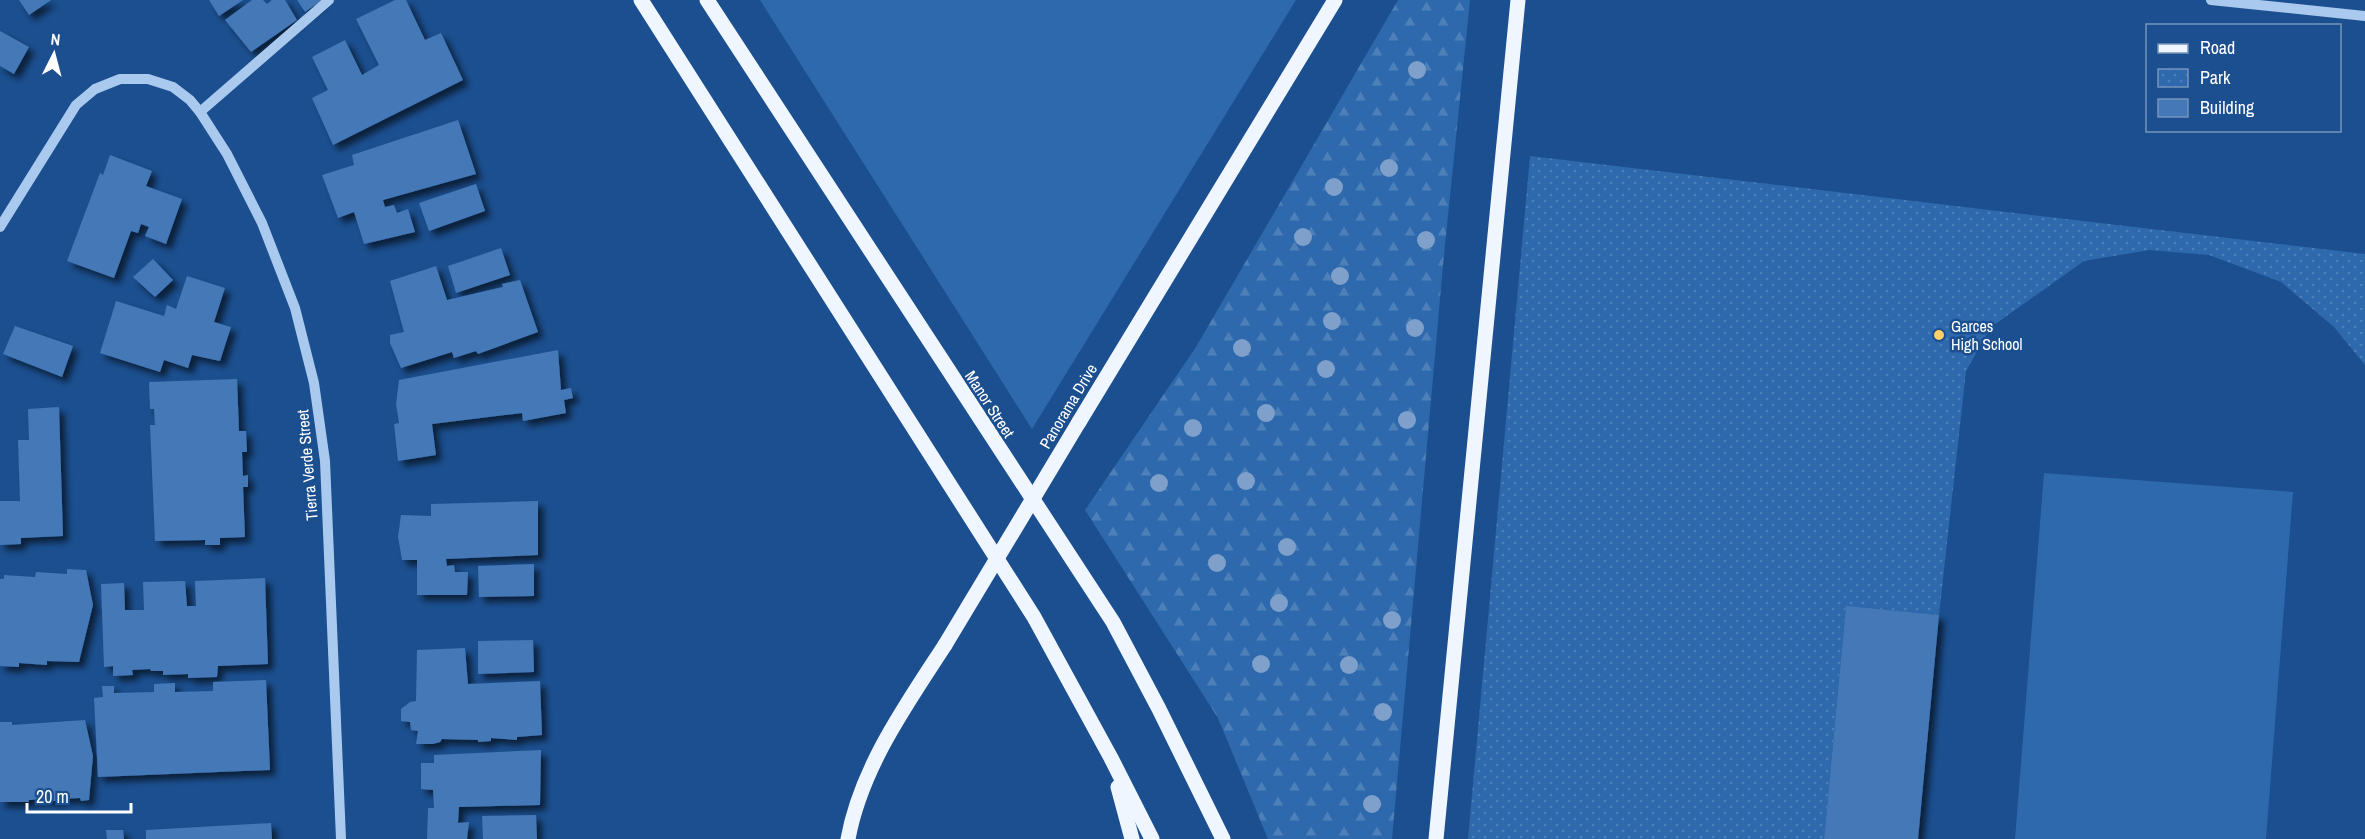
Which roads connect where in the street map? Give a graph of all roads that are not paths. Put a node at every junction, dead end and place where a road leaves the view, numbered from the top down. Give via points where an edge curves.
1 (329, 0) edge
2 (641, 0) edge
3 (707, 0) edge
4 (1335, 0) edge
5 (1518, 0) edge
6 (2211, 0) edge
7 (2365, 16) edge
8 (200, 112) junction
9 (0, 227) edge
10 (1111, 758) junction
11 (341, 839) edge
12 (848, 839) edge
13 (1132, 839) edge
14 (1152, 839) edge
15 (1223, 839) edge
16 (1436, 839) edge

1 - 8 street
2 - 10 main road via 1034,617
3 - 15 main road, Manor Street via 1113,622
4 - 12 main road, Panorama Drive, bridge via 905,707 873,765
5 - 16 main road
6 - 7 street
8 - 9 street, Tierra Verde Street via 172,87 148,79 120,79 95,88 76,105
8 - 11 street, Tierra Verde Street via 262,223 295,308 314,383 325,461
10 - 13 main road
10 - 14 main road

